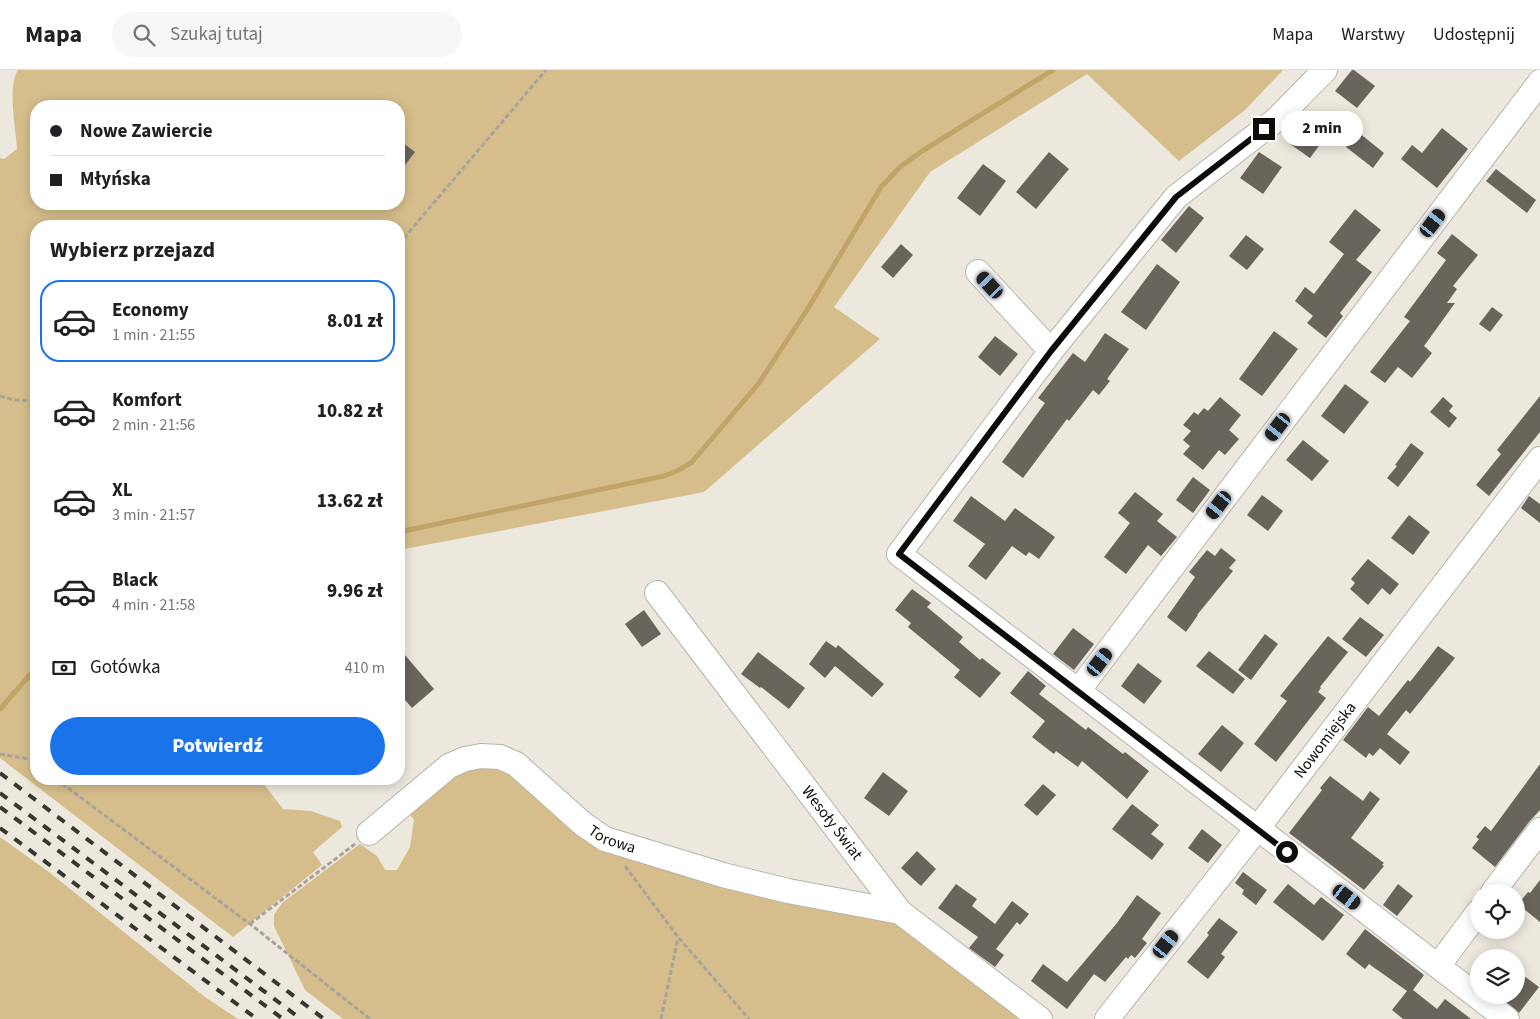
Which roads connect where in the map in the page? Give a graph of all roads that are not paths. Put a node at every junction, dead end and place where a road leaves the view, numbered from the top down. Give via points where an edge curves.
1 (1325, 70) edge
2 (1540, 82) edge
3 (978, 272) dead end
4 (1051, 351) junction
5 (1540, 459) edge
6 (657, 592) dead end
7 (1078, 691) junction
8 (1257, 829) junction
9 (1540, 830) edge
10 (369, 833) road end
11 (1499, 884) edge
12 (900, 912) junction
13 (1470, 923) edge
14 (1438, 966) junction
15 (1040, 1019) edge
16 (1107, 1019) edge
17 (1507, 1019) edge

1 - 4 street via 1277,119 1176,197
2 - 7 street
3 - 4 street
4 - 7 street via 899,554
5 - 8 street, Nowomiejska
6 - 12 street, Wesoły Świat
7 - 8 street
8 - 14 street
8 - 16 street, Nowomiejska
9 - 11 street
10 - 12 street, Torowa via 449,766 465,759 500,757 516,764 583,824 605,839 742,880
12 - 15 street, Wesoły Świat
13 - 14 street
14 - 17 street

